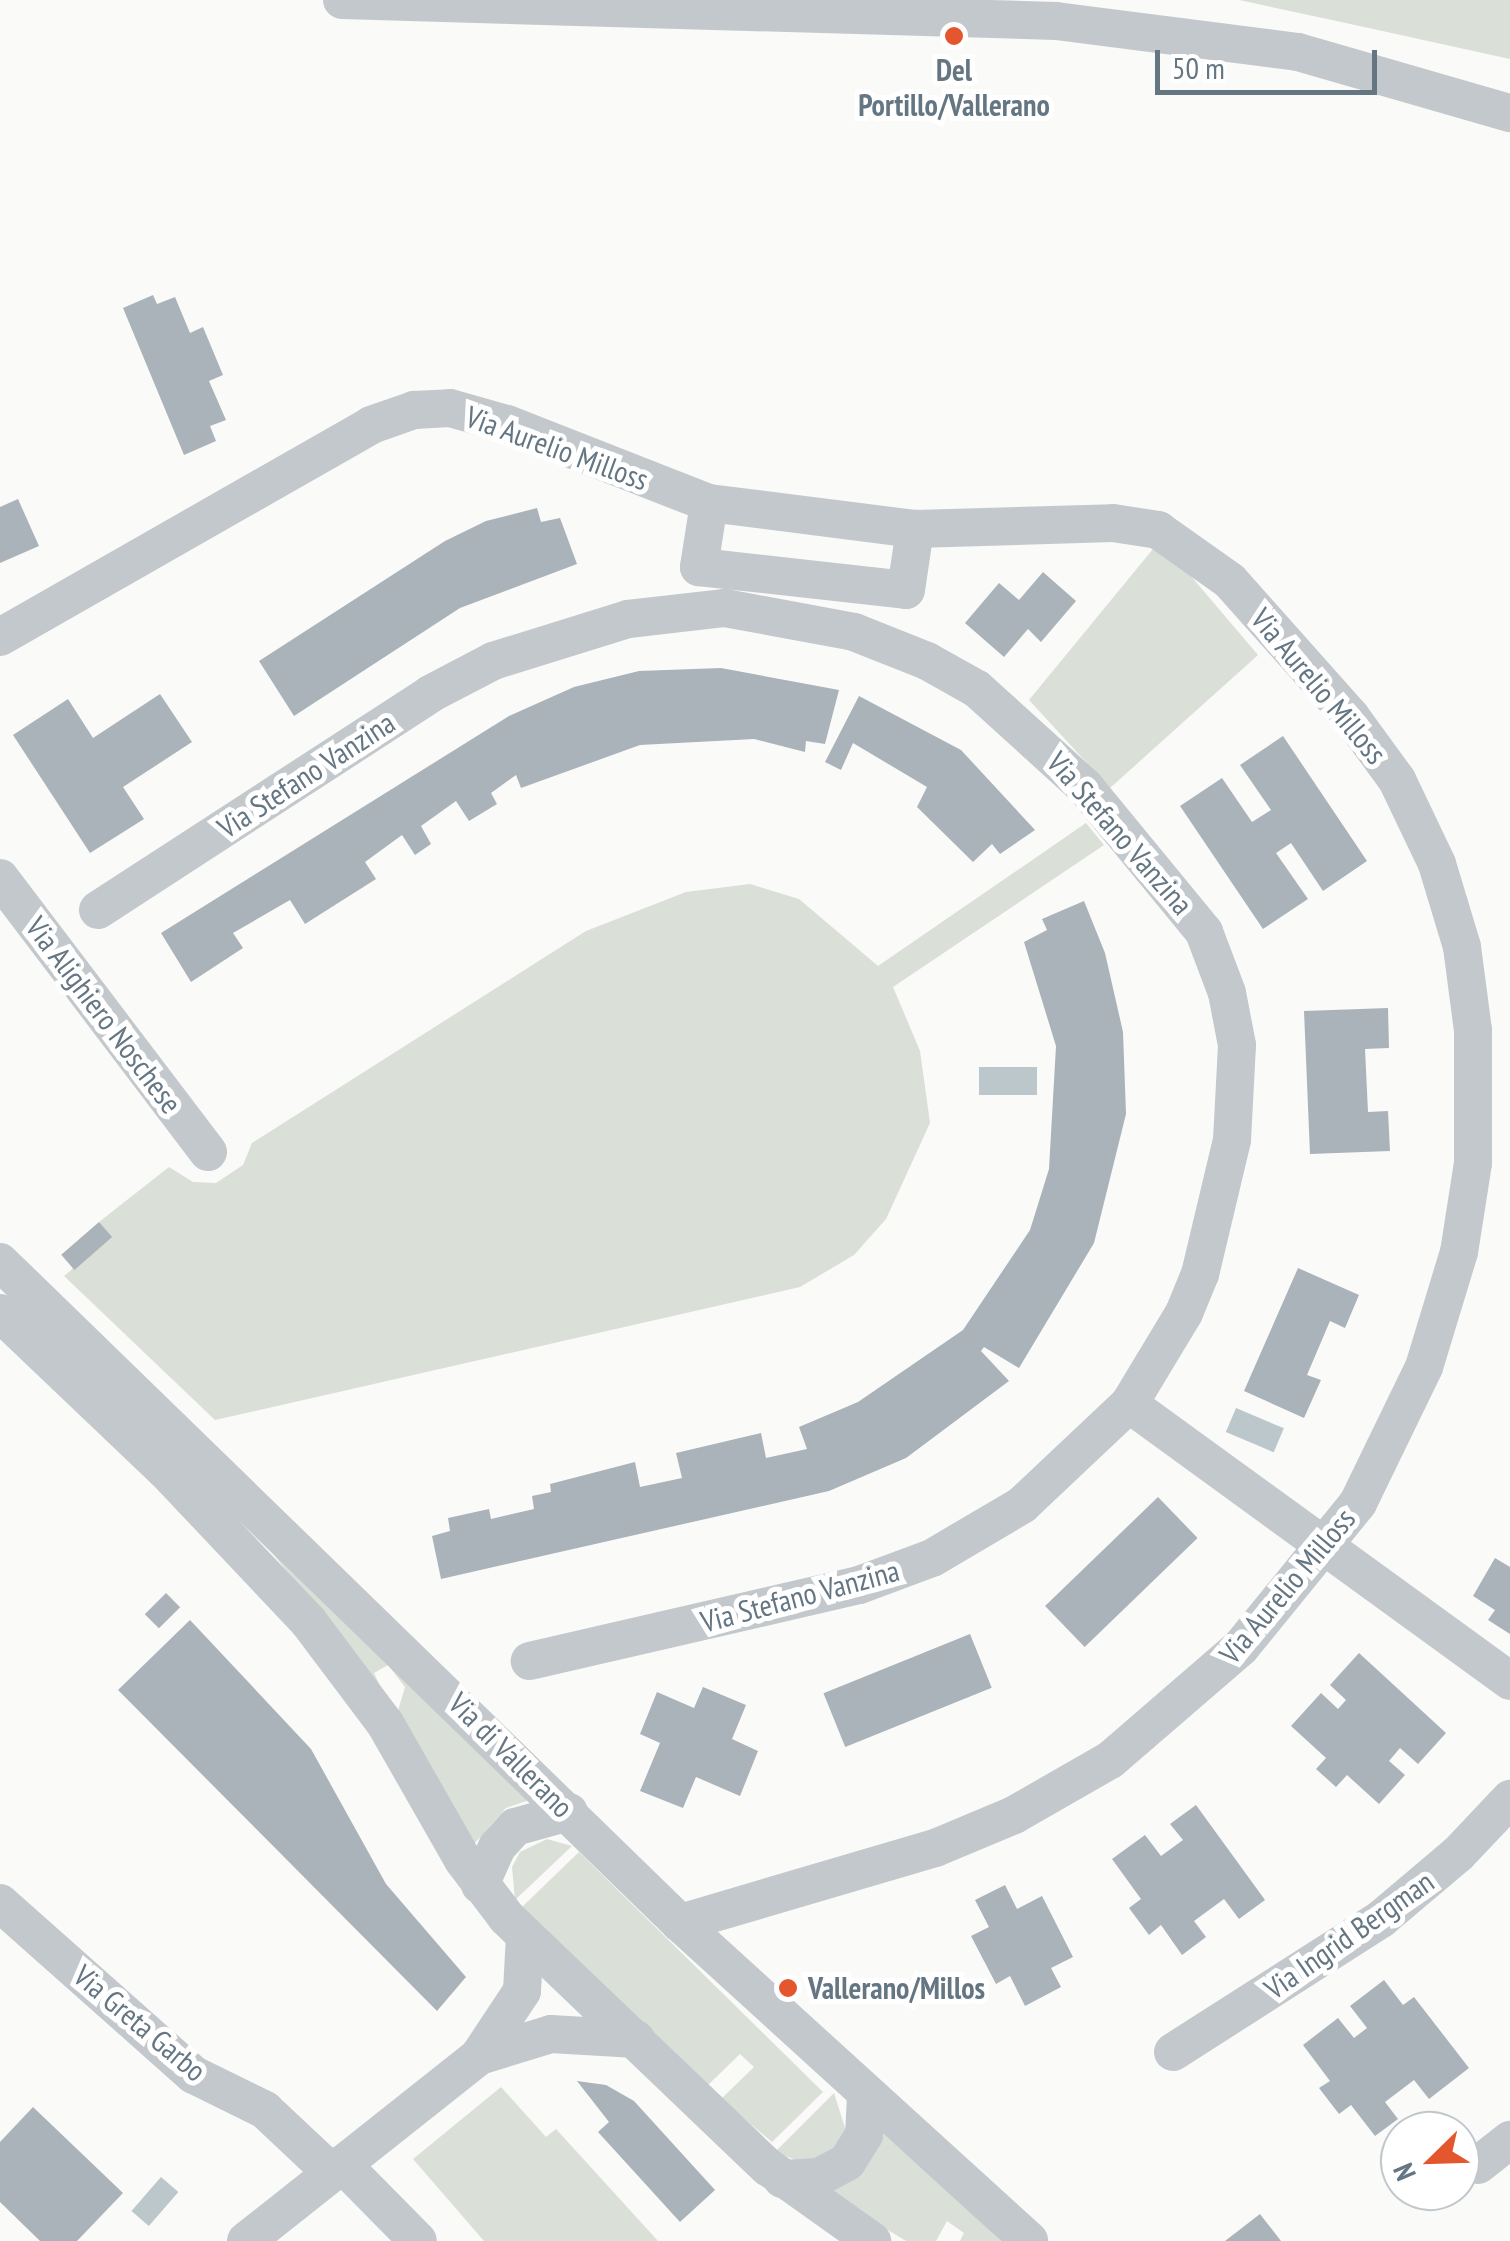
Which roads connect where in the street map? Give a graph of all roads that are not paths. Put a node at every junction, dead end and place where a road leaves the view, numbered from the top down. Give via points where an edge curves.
1 (342, 0) edge
2 (1510, 113) edge
3 (710, 503) junction
4 (915, 529) junction
5 (782, 576) junction
6 (778, 615) junction
7 (0, 636) edge
8 (0, 878) edge
9 (98, 910) dead end
10 (208, 1152) dead end
11 (0, 1262) edge
12 (0, 1313) edge
13 (1129, 1404) junction
14 (1328, 1547) junction
15 (530, 1661) dead end
16 (1510, 1681) edge
17 (1510, 1799) edge
18 (569, 1812) junction
19 (480, 1885) junction
20 (0, 1902) edge
21 (680, 1923) junction
22 (524, 1936) junction
23 (636, 2040) junction
24 (1173, 2052) dead end
25 (479, 2056) junction
26 (866, 2098) junction
27 (1510, 2140) edge
28 (1480, 2163) edge
29 (337, 2168) junction
30 (782, 2179) junction
31 (870, 2240) edge
32 (246, 2241) edge
33 (418, 2241) edge
34 (1029, 2241) edge

1 - 2 street via 1076,23 1298,52
3 - 4 street, Via Aurelio Milloss
3 - 5 street via 698,567
3 - 7 street, Via Aurelio Milloss via 486,416 414,410 370,425
4 - 5 street via 906,590
4 - 14 street, Via Aurelio Milloss via 1114,523 1158,530 1190,547 1230,580 1351,717 1396,780 1437,864 1462,947 1473,1030 1469,1196 1424,1366 1384,1456
5 - 6 street
6 - 9 street, Via Stefano Vanzina via 682,608 569,634 493,661 430,694
6 - 13 street, Via Stefano Vanzina via 891,644 993,701 1106,811 1191,912 1213,950 1236,1045 1223,1188 1184,1313
8 - 10 street, Via Alighiero Noschese
11 - 18 street, Via di Vallerano
12 - 19 street via 166,1471 308,1620 386,1725
13 - 14 street
13 - 15 street, Via Stefano Vanzina via 1022,1505 932,1558 859,1585
14 - 16 street
14 - 21 street, Via Aurelio Milloss via 1178,1708 1061,1790 908,1858
17 - 24 street, Via Ingrid Bergman via 1381,1919
18 - 19 street via 514,1827 496,1847
18 - 21 street, Via di Vallerano
19 - 22 street
20 - 29 street, Via Greta Garbo via 194,2075 264,2110
21 - 26 street, Via di Vallerano
22 - 23 street
22 - 25 street via 522,1991
23 - 25 street via 550,2034
23 - 30 street
25 - 29 street
26 - 30 street via 864,2135 848,2162 819,2176
26 - 34 street, Via di Vallerano
27 - 28 street
29 - 32 street
29 - 33 street, Via Greta Garbo
30 - 31 street

